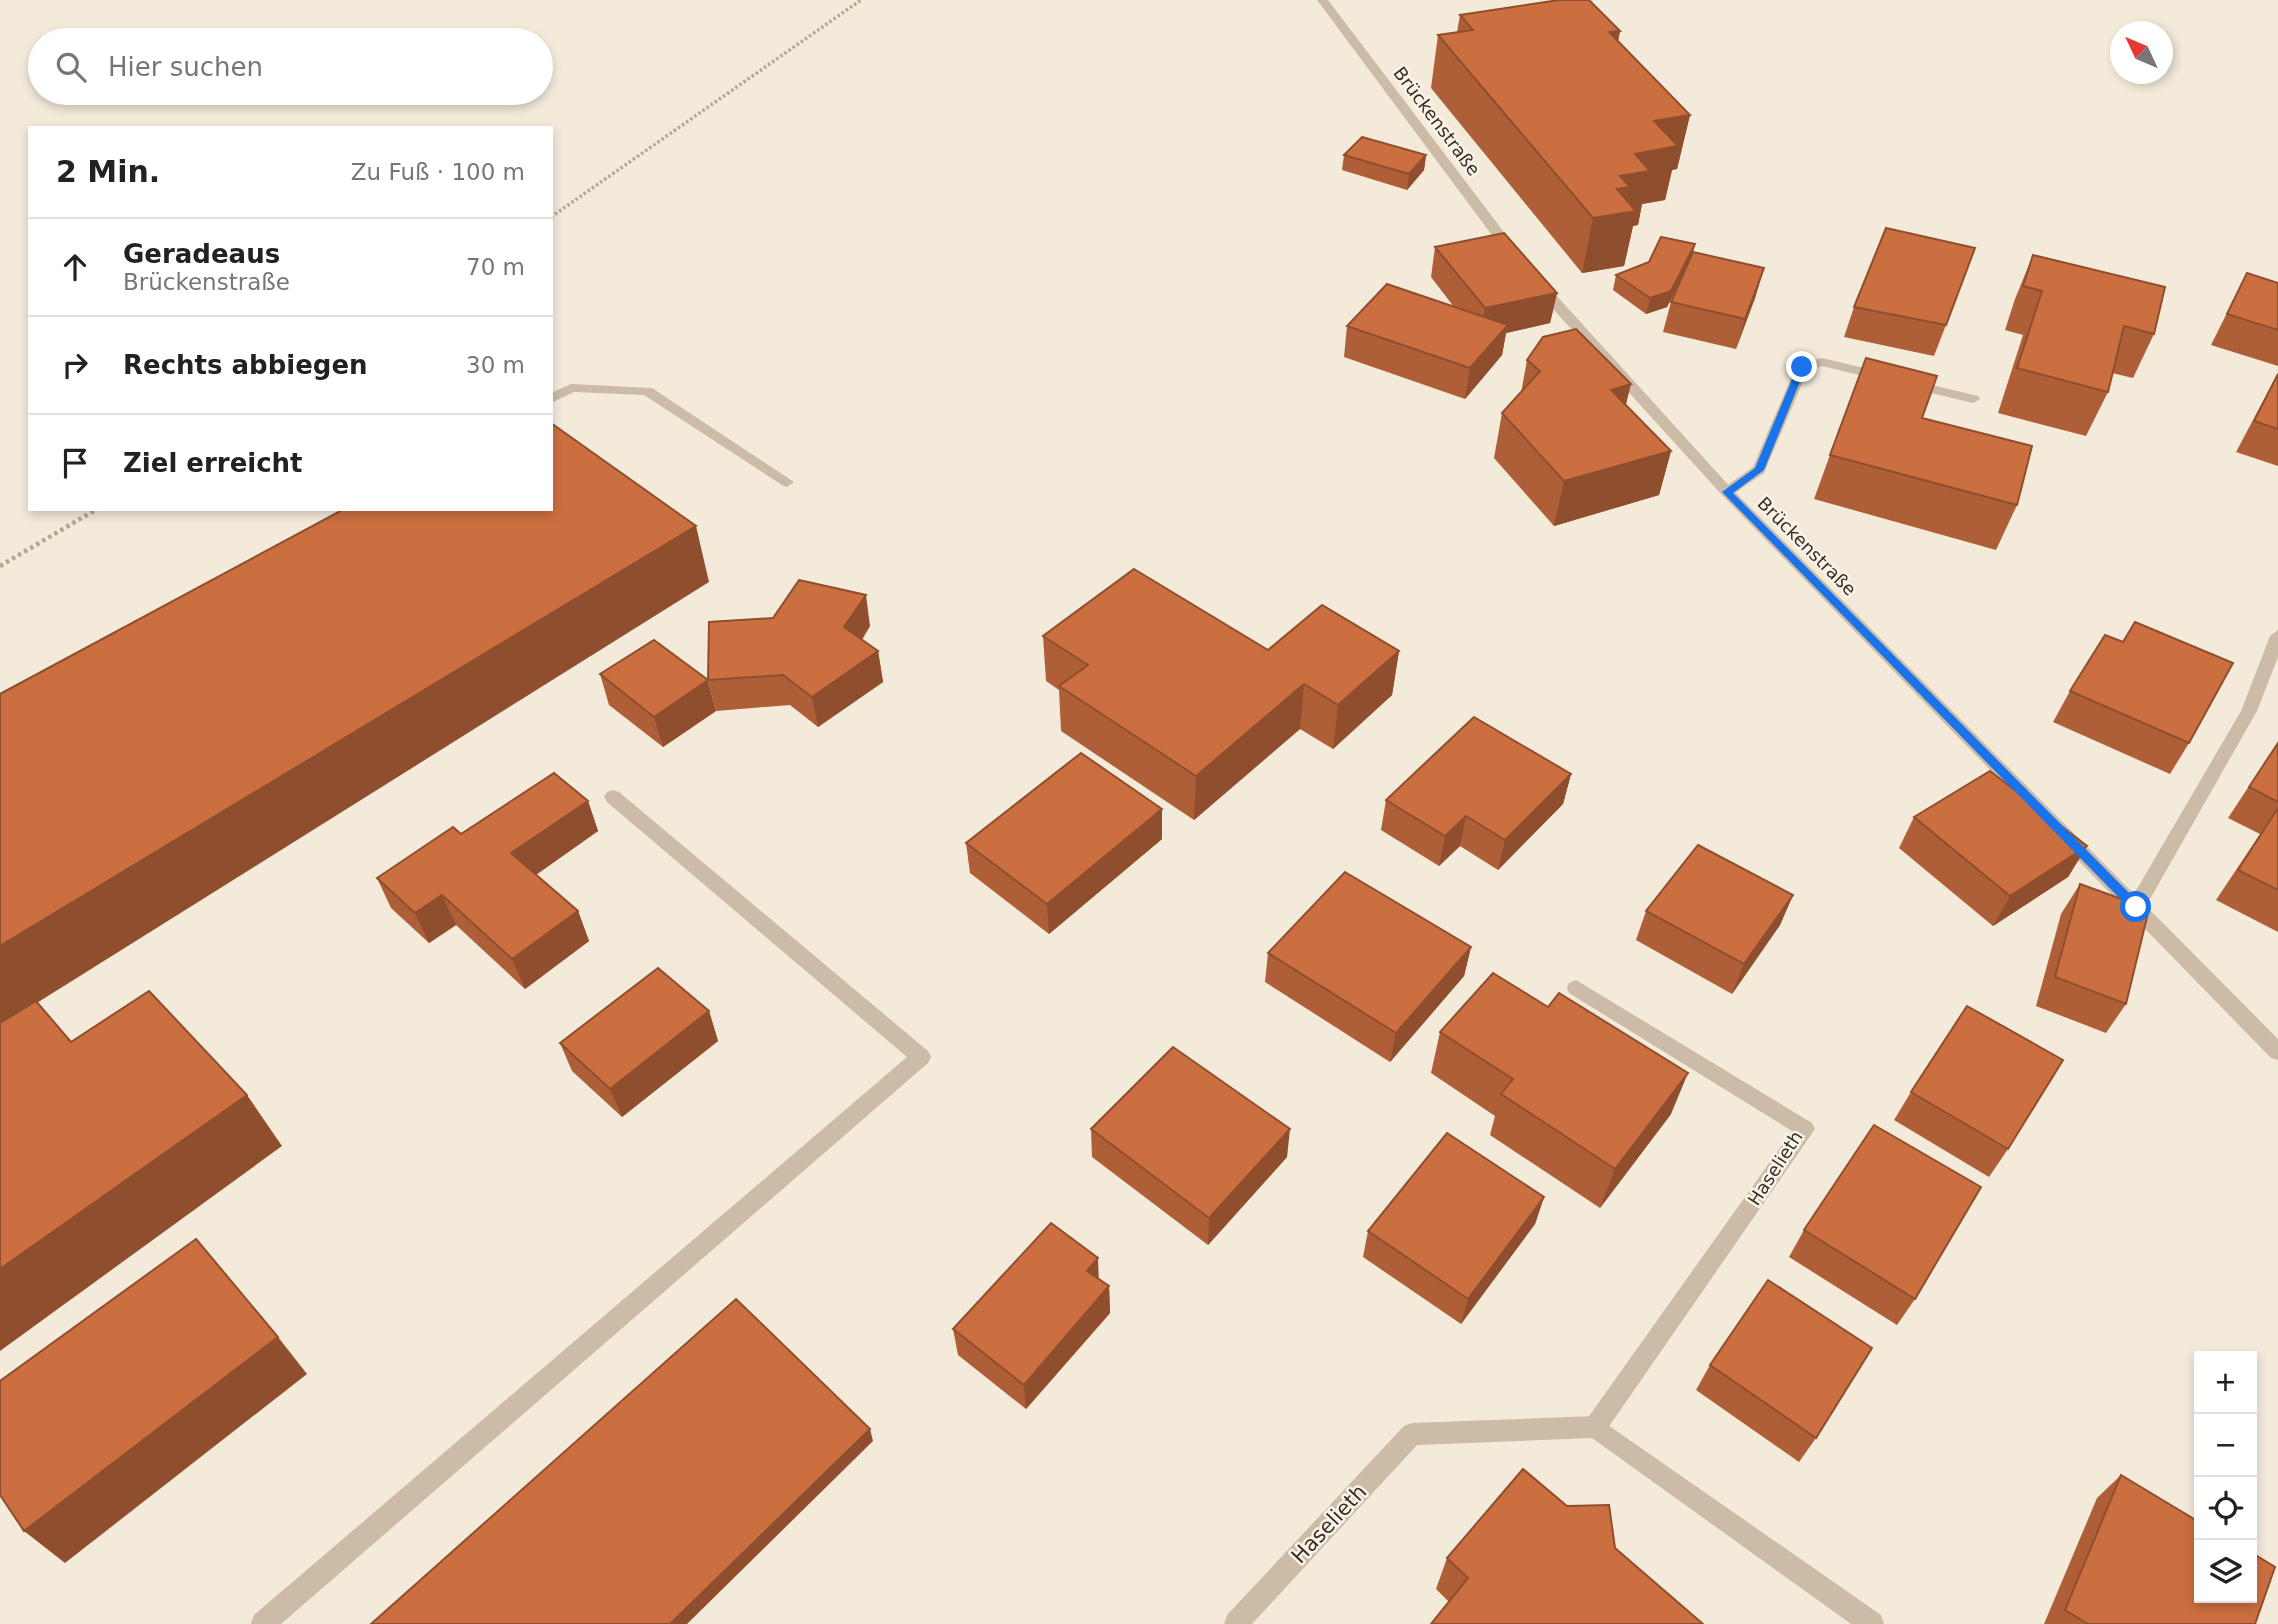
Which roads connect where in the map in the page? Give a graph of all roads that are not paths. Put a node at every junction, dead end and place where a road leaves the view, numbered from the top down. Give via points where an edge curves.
1 (1322, 0) edge
2 (553, 398) edge
3 (1973, 399) dead end
4 (788, 482) dead end
5 (1727, 492) junction
6 (2278, 636) edge
7 (613, 797) dead end
8 (2136, 907) junction
9 (1576, 988) dead end
10 (2278, 1052) edge
11 (1594, 1427) junction
12 (263, 1624) edge
13 (1236, 1624) edge
14 (1872, 1624) edge

1 - 5 street, Brückenstraße via 1529,274
2 - 4 street via 571,388 648,391
3 - 5 street via 1822,362 1802,367 1759,470
5 - 8 street, Brückenstraße
6 - 8 street via 2249,711
7 - 12 street via 920,1057
8 - 10 street, Brückenstraße
9 - 11 street, Haselieth via 1805,1129
11 - 13 street, Haselieth via 1412,1434
11 - 14 street

